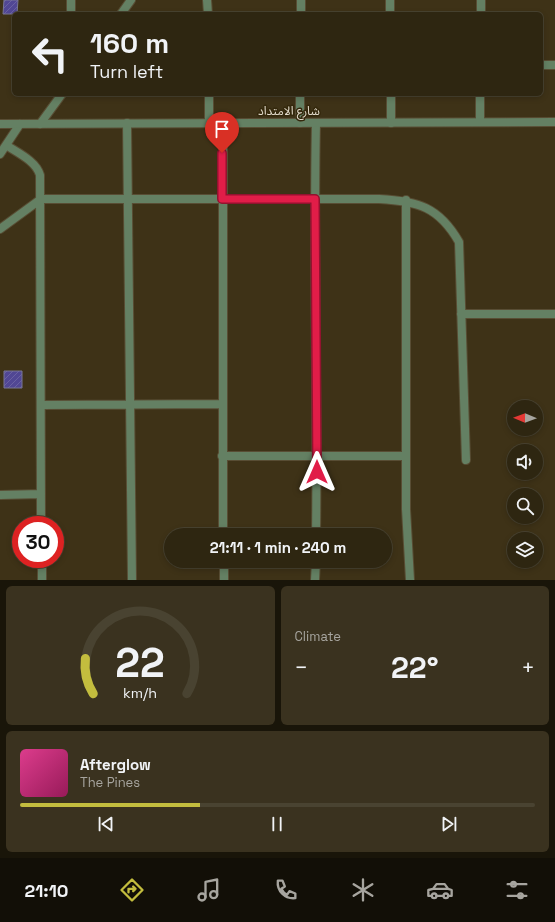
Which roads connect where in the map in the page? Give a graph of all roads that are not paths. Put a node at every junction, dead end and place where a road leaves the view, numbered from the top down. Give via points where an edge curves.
1 (71, 0) edge
2 (131, 0) edge
3 (207, 0) edge
4 (300, 0) edge
5 (390, 0) edge
6 (480, 0) edge
7 (71, 12) edge
8 (122, 12) edge
9 (208, 12) edge
10 (300, 12) edge
11 (390, 12) edge
12 (481, 12) edge
13 (543, 65) edge
14 (555, 65) edge
15 (61, 96) edge
16 (209, 96) edge
17 (300, 96) edge
18 (391, 96) edge
19 (480, 96) edge
20 (480, 122) junction
21 (555, 122) edge
22 (127, 123) junction
23 (209, 123) junction
24 (223, 123) junction
25 (300, 123) junction
26 (316, 123) junction
27 (391, 123) junction
28 (0, 124) edge
29 (20, 124) junction
30 (40, 124) junction
31 (6, 144) junction
32 (0, 154) edge
33 (41, 199) junction
34 (222, 199) junction
35 (315, 199) junction
36 (128, 200) junction
37 (406, 200) junction
38 (0, 229) edge
39 (461, 314) junction
40 (555, 314) edge
41 (222, 404) junction
42 (42, 405) junction
43 (131, 405) junction
44 (222, 456) junction
45 (317, 456) junction
46 (406, 456) junction
47 (466, 460) dead end
48 (41, 494) junction
49 (0, 495) edge
50 (41, 516) edge
51 (223, 528) edge
52 (316, 528) edge
53 (42, 568) edge
54 (224, 568) edge
55 (316, 568) edge
56 (42, 580) edge
57 (132, 580) edge
58 (224, 580) edge
59 (315, 580) edge
60 (410, 580) edge

1 - 7 street
2 - 8 street
3 - 9 street
4 - 10 street
5 - 11 street
6 - 12 street
13 - 14 street
15 - 30 street
16 - 23 street
17 - 25 street
18 - 27 street
19 - 20 street
20 - 21 street, شارع الامتداد
20 - 27 street, شارع الامتداد
22 - 23 street, شارع الامتداد
22 - 30 street, شارع الامتداد
22 - 36 street
23 - 24 street, شارع الامتداد
24 - 25 street, شارع الامتداد
24 - 34 street
25 - 26 street, شارع الامتداد
26 - 27 street, شارع الامتداد
26 - 35 street
28 - 29 street, شارع الامتداد
29 - 30 street, شارع الامتداد
29 - 31 street
31 - 32 street
31 - 33 street via 38,169
33 - 36 street
33 - 38 street
33 - 42 street
34 - 35 street
34 - 36 street
34 - 41 street
35 - 37 street
35 - 45 street
36 - 43 street
37 - 39 street via 431,210 449,224 458,242
37 - 46 street
39 - 40 street
39 - 47 street
41 - 43 street
41 - 44 street
42 - 43 street
42 - 48 street
43 - 57 street
44 - 45 street
44 - 51 street
45 - 46 street
45 - 52 street
46 - 60 street
48 - 49 street
48 - 50 street
53 - 56 street
54 - 58 street
55 - 59 street

